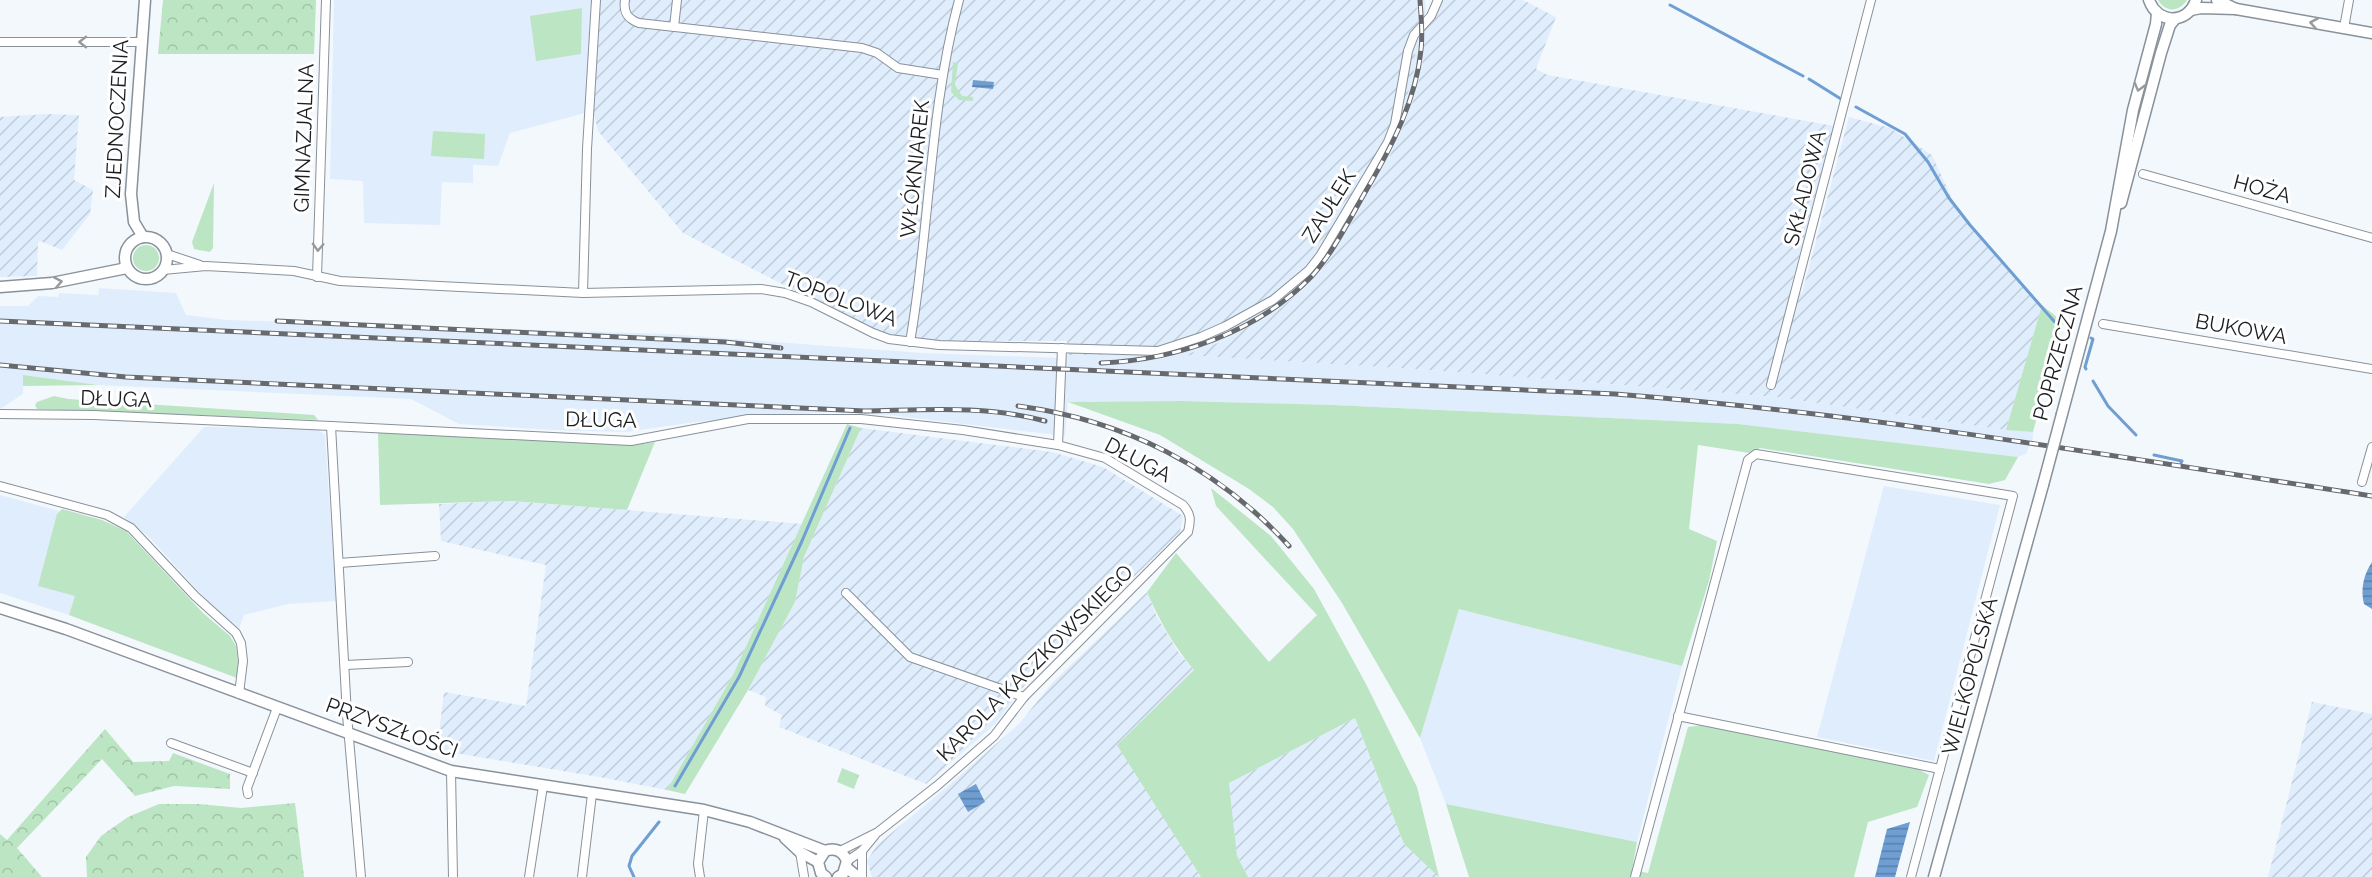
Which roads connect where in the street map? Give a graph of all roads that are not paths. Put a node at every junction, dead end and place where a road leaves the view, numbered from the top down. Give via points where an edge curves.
1 (145, 0) edge
2 (326, 0) edge
3 (596, 0) edge
4 (625, 0) edge
5 (677, 0) edge
6 (959, 0) edge
7 (1438, 0) edge
8 (1871, 0) edge
9 (2148, 0) edge
10 (2217, 0) edge
11 (2349, 0) edge
12 (2194, 5) edge
13 (2236, 9) junction
14 (2157, 13) junction
15 (2175, 19) junction
16 (674, 27) junction
17 (2344, 28) junction
18 (2372, 33) edge
19 (0, 42) edge
20 (141, 42) junction
21 (943, 75) junction
22 (2143, 174) dead end
23 (2110, 231) junction
24 (144, 237) junction
25 (2372, 238) edge
26 (167, 254) junction
27 (202, 266) junction
28 (127, 268) junction
29 (163, 270) junction
30 (317, 277) junction
31 (0, 287) edge
32 (583, 293) junction
33 (2103, 324) dead end
34 (910, 342) junction
35 (1062, 348) junction
36 (1158, 351) joint
37 (2372, 369) edge
38 (1771, 385) dead end
39 (0, 414) edge
40 (331, 426) junction
41 (1058, 445) junction
42 (2372, 447) edge
43 (2362, 482) dead end
44 (2043, 485) joint
45 (0, 486) edge
46 (1183, 505) joint
47 (435, 556) dead end
48 (339, 563) junction
49 (846, 593) dead end
50 (0, 608) edge
51 (408, 662) dead end
52 (345, 665) junction
53 (239, 693) junction
54 (1024, 697) junction
55 (278, 708) junction
56 (1678, 716) junction
57 (350, 735) junction
58 (171, 743) dead end
59 (1940, 770) junction
60 (451, 771) junction
61 (253, 773) junction
62 (543, 786) junction
63 (248, 794) dead end
64 (592, 794) junction
65 (704, 810) junction
66 (878, 832) junction
67 (783, 836) junction
68 (825, 851) junction
69 (862, 851) junction
70 (800, 852) junction
71 (844, 860) junction
72 (822, 872) edge
73 (361, 877) edge
74 (453, 877) edge
75 (529, 877) edge
76 (582, 877) edge
77 (700, 877) edge
78 (804, 877) edge
79 (838, 877) edge
80 (860, 877) edge
81 (1635, 877) edge
82 (1911, 877) edge
83 (1934, 877) edge

1 - 20 street, ZJEDNOCZENIA
2 -> 30 street, GIMNAZJALNA
3 - 32 street via 586,149
4 - 16 street via 625,12 632,20
5 - 16 street
6 - 21 street, WŁÓKNIAREK
7 - 36 street, ZAUŁEK via 1408,51 1388,142 1309,270 1248,315
8 - 38 street, SKŁADOWA
9 - 14 street
10 - 13 street
11 - 17 street
12 - 13 street
12 - 15 street
17 -> 13 street
14 - 15 street
14 -> 23 street, POPRZECZNA via 2133,110
15 - 23 street, POPRZECZNA via 2161,53 2126,189
16 - 21 street via 862,48 898,68
17 - 18 street
20 -> 19 street
20 - 24 street, ZJEDNOCZENIA via 130,194 134,222
21 - 34 street, WŁÓKNIAREK via 921,281
22 - 25 street, HOŻA
23 - 44 street, POPRZECZNA, bridge
24 - 26 street via 156,239
24 - 28 street via 133,241 126,251
26 - 27 street
26 - 29 street
27 - 29 street
27 - 30 street, TOPOLOWA via 294,271
28 - 29 street via 136,277 148,279
31 -> 28 street via 52,284
30 - 32 street, TOPOLOWA
32 - 34 street, TOPOLOWA via 740,288 777,291 811,302 873,333
33 - 37 street, BUKOWA
34 - 35 street, TOPOLOWA
35 - 36 street, TOPOLOWA
35 - 41 street
39 - 40 street, DŁUGA
40 - 41 street, DŁUGA via 631,441 748,419 861,418
40 - 48 street
41 - 46 street, DŁUGA via 1105,458
42 - 43 street
44 - 83 street, WIELKOPOLSKA
45 - 53 street via 107,515 131,528 236,633 243,661
46 - 54 street, KAROLA KACZKOWSKIEGO via 1191,521 1188,532
47 - 48 street
48 - 52 street
49 - 54 street via 910,657
50 - 53 street, PRZYSZŁOŚCI
51 - 52 street
52 - 57 street
53 - 55 street, PRZYSZŁOŚCI
54 - 66 street, KAROLA KACZKOWSKIEGO via 994,736
55 - 57 street, PRZYSZŁOŚCI
55 - 61 street
56 - 59 street, WIELKOPOLSKA
56 - 59 street via 1748,460 1756,454 2013,496
56 - 81 street
57 - 60 street, PRZYSZŁOŚCI
57 - 73 street
58 - 61 street
59 - 82 street
60 - 62 street, PRZYSZŁOŚCI
60 - 74 street
61 - 63 street
62 - 64 street, PRZYSZŁOŚCI
62 - 75 street
64 - 65 street, PRZYSZŁOŚCI
64 - 76 street
65 - 67 street, PRZYSZŁOŚCI
65 - 77 street via 698,853
66 - 69 street, KAROLA KACZKOWSKIEGO
66 - 71 street, KAROLA KACZKOWSKIEGO
67 - 68 street, PRZYSZŁOŚCI
67 - 70 street
68 - 71 street, PRZYSZŁOŚCI via 834,849
68 - 72 street
69 - 71 street, KAROLA KACZKOWSKIEGO
69 - 80 street
70 - 72 street
70 - 78 street
71 - 79 street
71 - 80 street
72 - 78 street

